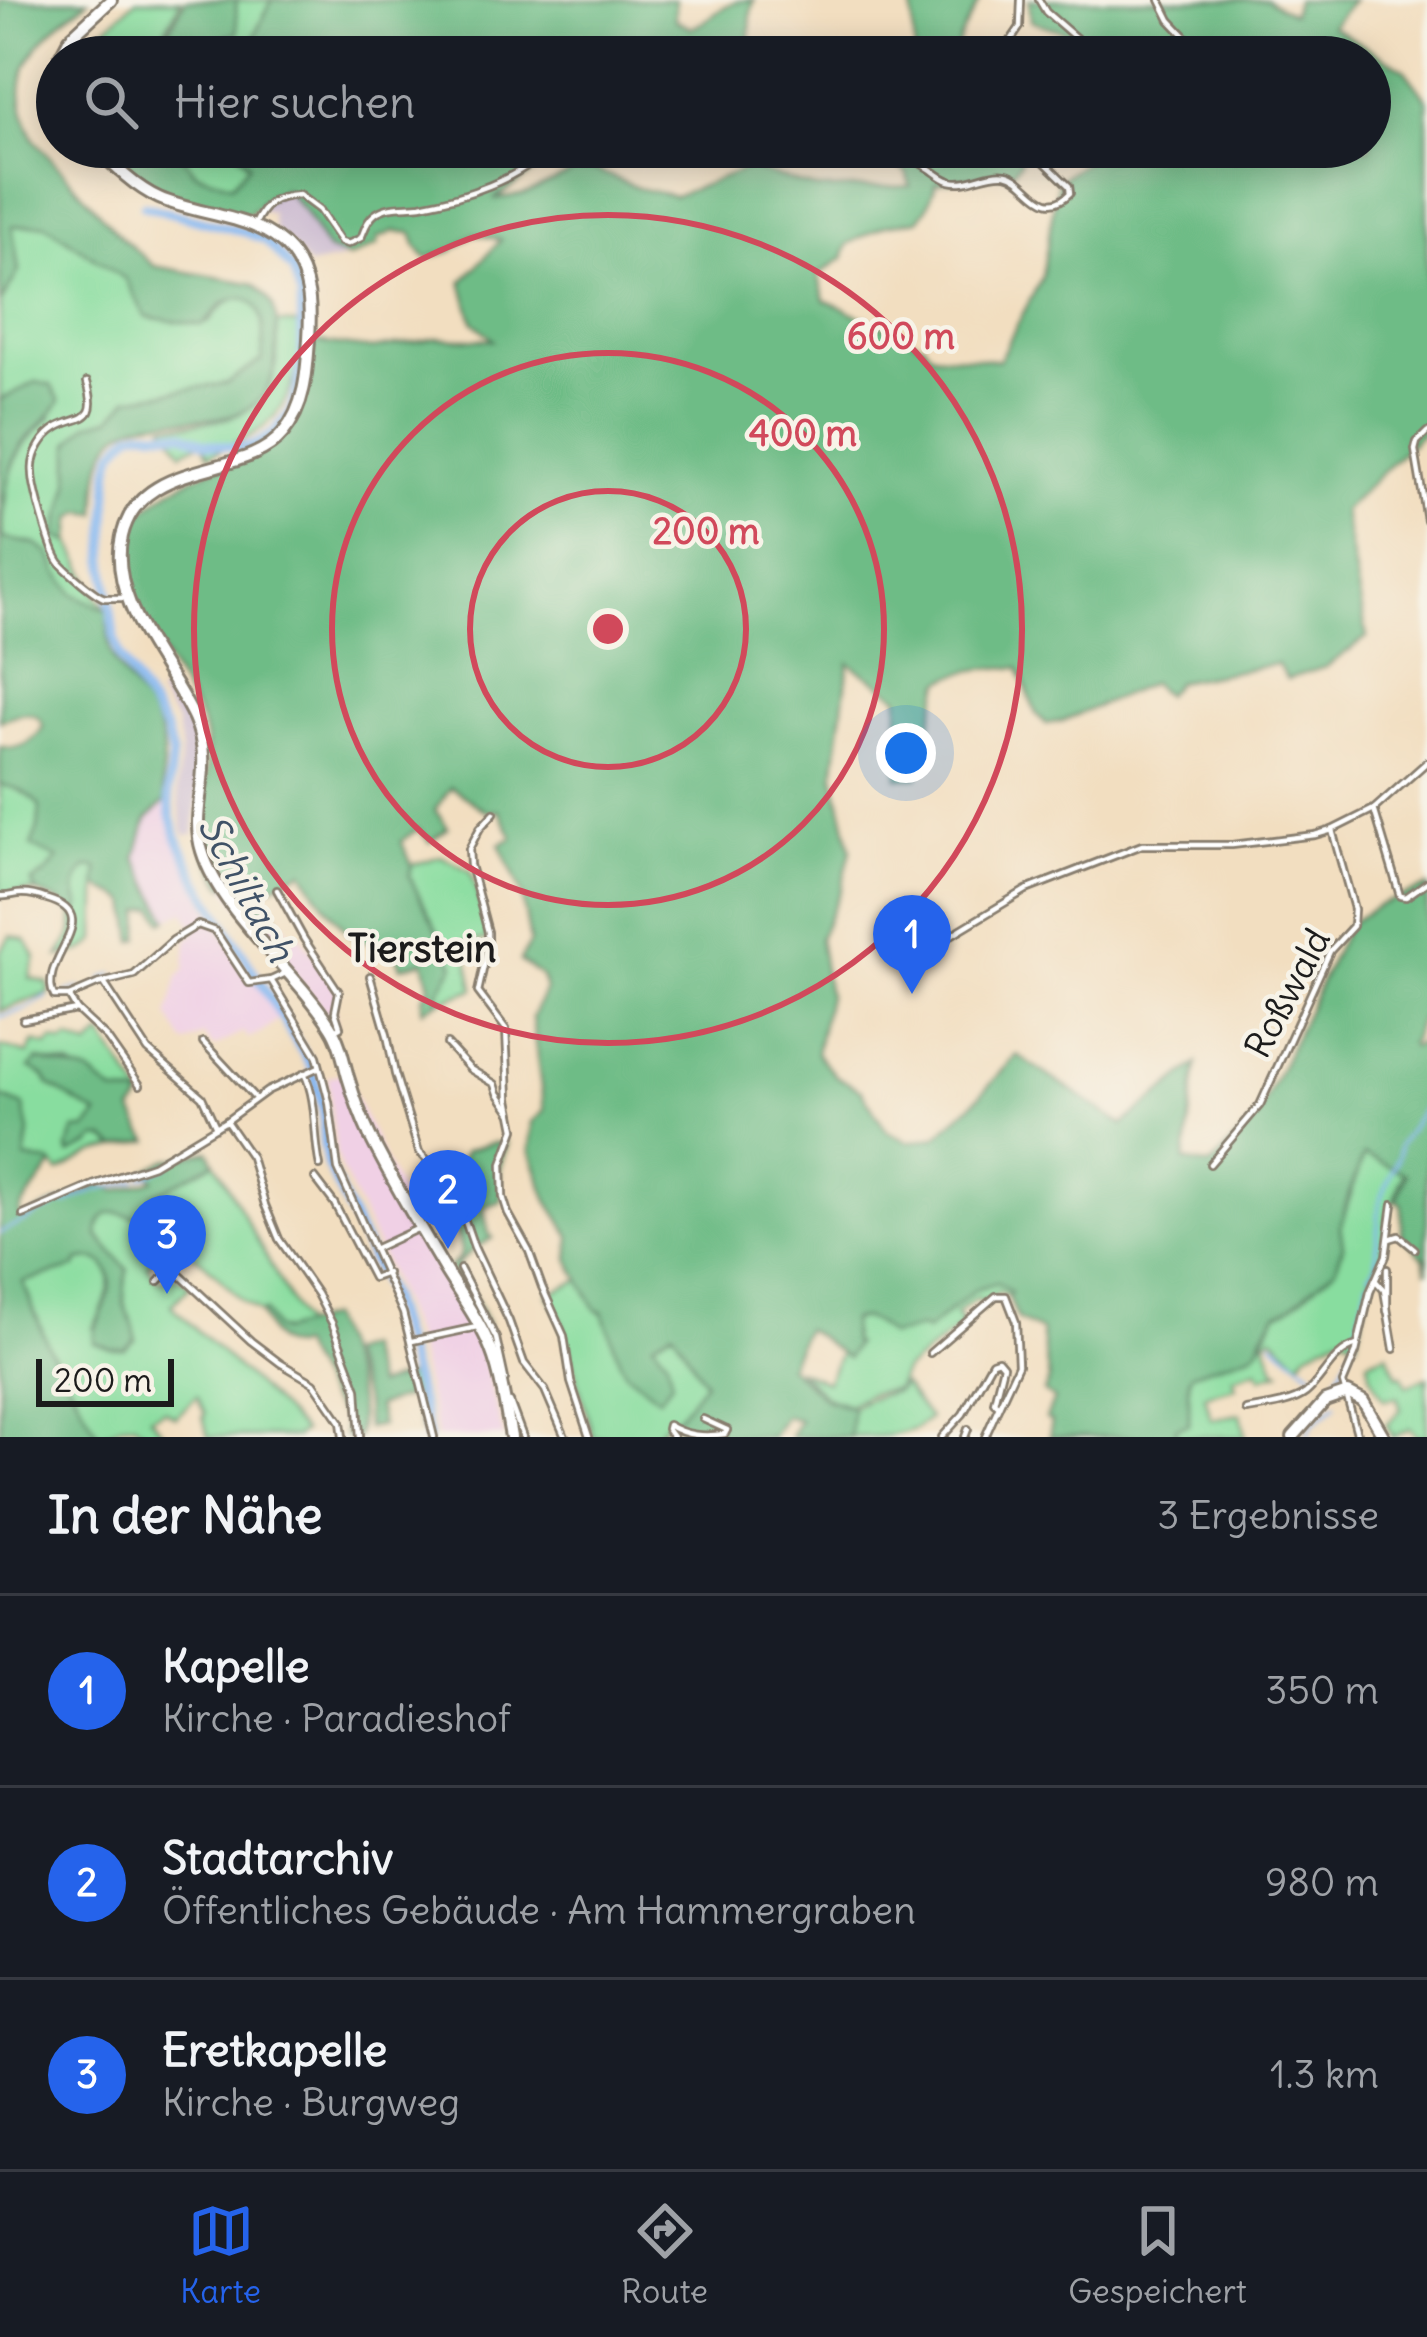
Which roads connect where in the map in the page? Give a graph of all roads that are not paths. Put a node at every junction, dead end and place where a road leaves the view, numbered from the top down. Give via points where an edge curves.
1 (111, 0) edge
2 (1022, 0) edge
3 (1039, 0) edge
4 (1160, 0) edge
5 (72, 36) edge
6 (1014, 36) edge
7 (1074, 36) edge
8 (1185, 36) edge
9 (118, 168) edge
10 (521, 168) edge
11 (929, 168) edge
12 (1051, 168) edge
13 (254, 226) junction
14 (87, 382) dead end
15 (1427, 432) edge
16 (1427, 521) edge
17 (124, 597) junction
18 (1427, 762) edge
19 (1373, 809) junction
20 (494, 813) dead end
21 (1332, 830) junction
22 (1427, 881) edge
23 (277, 890) dead end
24 (0, 896) edge
25 (902, 958) dead end
26 (287, 972) junction
27 (370, 976) dead end
28 (269, 981) junction
29 (104, 983) junction
30 (69, 995) junction
31 (77, 1010) junction
32 (23, 1020) dead end
33 (333, 1030) junction
34 (203, 1042) dead end
35 (447, 1044) dead end
36 (312, 1070) junction
37 (140, 1085) dead end
38 (255, 1098) junction
39 (511, 1112) junction
40 (226, 1121) junction
41 (216, 1126) junction
42 (1210, 1164) dead end
43 (320, 1166) dead end
44 (315, 1178) dead end
45 (1393, 1204) dead end
46 (23, 1215) dead end
47 (419, 1228) junction
48 (1389, 1239) junction
49 (376, 1248) junction
50 (1415, 1250) dead end
51 (460, 1269) dead end
52 (1388, 1269) dead end
53 (382, 1274) junction
54 (1375, 1280) junction
55 (158, 1282) dead end
56 (1386, 1311) junction
57 (479, 1326) junction
58 (412, 1341) junction
59 (1358, 1345) junction
60 (1394, 1349) dead end
61 (930, 1353) dead end
62 (1344, 1394) junction
63 (999, 1406) junction
64 (1246, 1410) dead end
65 (703, 1419) dead end
66 (968, 1429) dead end
67 (343, 1437) edge
68 (360, 1437) edge
69 (434, 1437) edge
70 (509, 1437) edge
71 (523, 1437) edge
72 (565, 1437) edge
73 (589, 1437) edge
74 (673, 1437) edge
75 (942, 1437) edge
76 (964, 1437) edge
77 (985, 1437) edge
78 (1293, 1437) edge
79 (1358, 1437) edge
80 (1384, 1437) edge

1 - 5 main road
2 - 6 street
3 - 7 street
4 - 8 street
9 - 13 main road via 160,198
10 - 13 street via 475,191 381,210 348,244 298,195 269,201
11 - 12 street via 961,182 1005,174 1038,199 1064,199 1069,186
13 - 17 main road via 287,248 307,286 301,400 265,448 142,500 122,538
14 - 17 street via 90,414 50,433 33,472 61,564 103,598
15 - 16 street via 1415,450
17 - 26 main road via 200,734 198,839 206,863
18 - 19 street
19 - 21 street
19 - 22 street via 1400,896
20 - 39 street via 468,854 488,932 478,992 506,1029
21 - 25 street via 1232,845 1142,845 1026,890
21 - 42 street, Roßwald via 1353,926 1330,951 1260,1105
23 - 33 street via 337,987 340,1027
24 - 30 street via 44,898 71,913 50,987 54,996
26 - 28 street
26 - 33 main road
27 - 72 street via 419,1152 455,1192 524,1363
28 - 29 street via 246,981 214,931 198,925 134,975
28 - 36 street via 317,1056
29 - 30 street
29 - 41 street via 148,1050 202,1097
30 - 31 street
31 - 32 street
31 - 37 street
33 - 47 main road via 368,1132
34 - 38 street
35 - 39 street via 495,1084
36 - 38 street
36 - 43 street
36 - 49 street via 329,1102 338,1169
38 - 40 street
39 - 73 street via 503,1197 564,1336
40 - 41 street
40 - 68 street via 251,1157 279,1239 332,1323 357,1389
41 - 46 street via 137,1172
44 - 53 street via 373,1278
45 - 48 street
47 - 49 street
47 - 57 main road
48 - 50 street via 1400,1236
48 - 54 street
49 - 53 street
51 - 71 street via 496,1338
52 - 56 street
53 - 58 street
54 - 56 street
54 - 59 street
55 - 67 street via 167,1273 181,1276 256,1346 309,1379
56 - 60 street
57 - 58 street
57 - 70 main road
58 - 69 street
59 - 62 street
59 - 64 street via 1303,1394
61 - 63 street via 1006,1296 1018,1361
62 - 78 main road via 1325,1401
62 - 79 street
62 - 80 main road via 1364,1401
63 - 75 street via 1003,1366 994,1360
63 - 77 street
65 - 74 street via 727,1432 698,1436 668,1425
66 - 76 street

